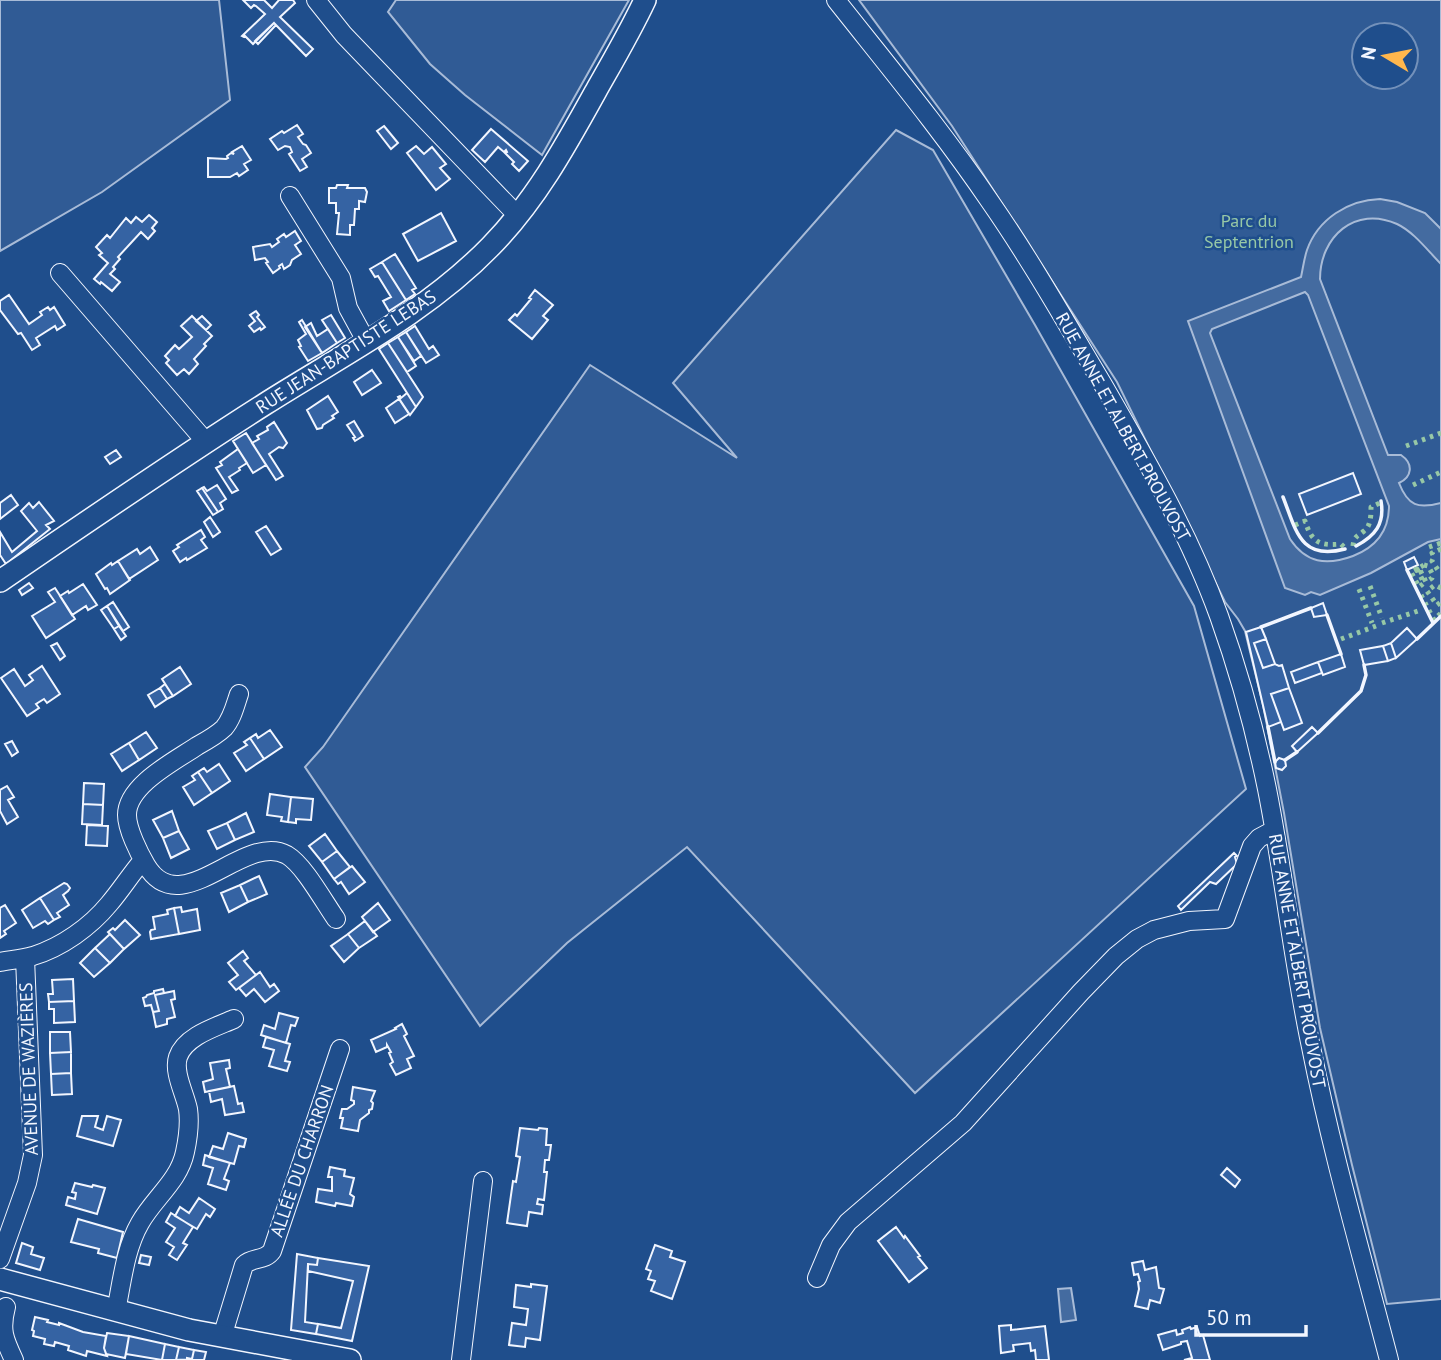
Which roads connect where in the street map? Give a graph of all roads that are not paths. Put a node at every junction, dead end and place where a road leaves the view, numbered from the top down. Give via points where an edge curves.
1 (316, 0) edge
2 (836, 0) edge
3 (645, 5) edge
4 (290, 196) dead end
5 (517, 216) junction
6 (60, 273) dead end
7 (366, 341) junction
8 (206, 443) junction
9 (0, 581) edge
10 (239, 694) dead end
11 (1274, 830) junction
12 (143, 860) junction
13 (335, 919) dead end
14 (25, 958) junction
15 (0, 962) edge
16 (234, 1019) dead end
17 (340, 1049) dead end
18 (483, 1181) dead end
19 (0, 1259) edge
20 (817, 1278) dead end
21 (0, 1279) edge
22 (6, 1307) dead end
23 (116, 1311) junction
24 (222, 1337) junction
25 (14, 1360) edge
26 (350, 1360) edge
27 (461, 1360) edge
28 (1390, 1360) edge

1 - 5 street
2 - 11 street, RUE ANNE ET ALBERT PROUVOST via 944,136 1006,224 1159,485 1202,573 1227,640 1253,729
3 - 5 main road, RUE JEAN-BAPTISTE LEBAS via 566,145
4 - 7 street via 341,278 348,308
5 - 7 main road, RUE JEAN-BAPTISTE LEBAS via 450,285
6 - 8 street
7 - 8 main road, RUE JEAN-BAPTISTE LEBAS
8 - 9 main road, RUE JEAN-BAPTISTE LEBAS
10 - 12 street via 220,731 152,777 134,796 128,823
11 - 20 street via 1252,845 1225,919 1189,921 1154,930 1116,956 963,1123 848,1222 831,1245
11 - 28 street, RUE ANNE ET ALBERT PROUVOST via 1316,1073
12 - 13 street via 159,879 181,885 258,852 280,852 298,865
12 - 14 street via 93,921 63,942
14 - 15 street
14 - 19 street, AVENUE DE WAZIÈRES via 33,1162
16 - 23 street via 196,1038 178,1057 188,1111 185,1155 136,1230
17 - 24 street, ALLÉE DU CHARRON via 272,1251 244,1265
18 - 27 street
21 - 23 main road
22 - 25 street via 2,1328
23 - 24 main road
24 - 26 main road

